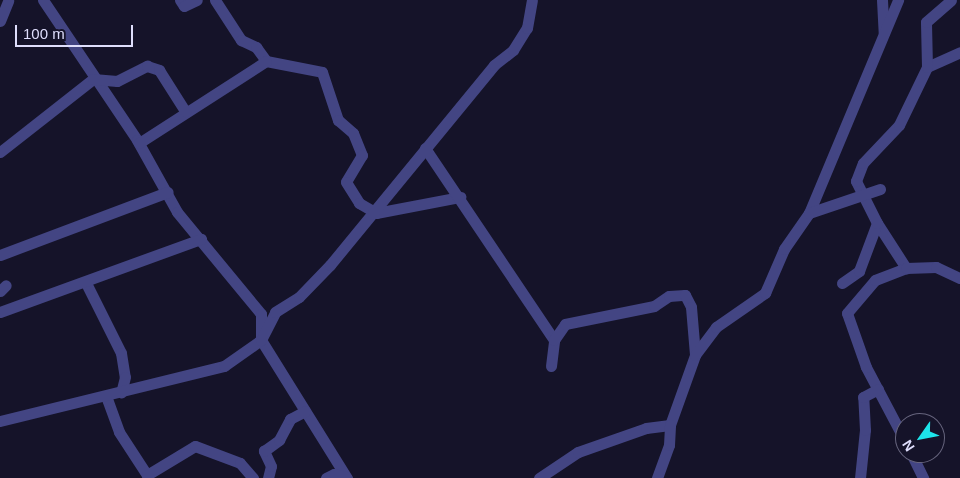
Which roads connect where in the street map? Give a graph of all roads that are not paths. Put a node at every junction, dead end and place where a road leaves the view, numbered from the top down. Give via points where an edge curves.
1 (43, 0) edge
2 (180, 0) edge
3 (196, 0) edge
4 (215, 0) edge
5 (532, 0) edge
6 (882, 0) edge
7 (898, 0) edge
8 (951, 0) edge
9 (6, 2) edge
10 (0, 22) edge
11 (885, 38) junction
12 (960, 52) edge
13 (266, 61) junction
14 (927, 67) junction
15 (93, 79) junction
16 (185, 111) junction
17 (139, 143) junction
18 (425, 148) junction
19 (0, 152) edge
20 (880, 189) dead end
21 (168, 192) junction
22 (864, 192) junction
23 (460, 197) junction
24 (376, 212) junction
25 (809, 213) junction
26 (877, 223) junction
27 (201, 239) junction
28 (0, 255) edge
29 (906, 268) junction
30 (960, 278) edge
31 (86, 283) junction
32 (842, 283) dead end
33 (0, 312) edge
34 (261, 340) junction
35 (554, 340) junction
36 (695, 355) junction
37 (551, 366) dead end
38 (878, 389) junction
39 (121, 393) junction
40 (106, 396) junction
41 (305, 411) junction
42 (0, 421) edge
43 (895, 422) edge
44 (670, 425) junction
45 (916, 463) edge
46 (346, 477) edge
47 (253, 478) edge
48 (268, 478) edge
49 (326, 478) edge
50 (539, 478) edge
51 (657, 478) edge
52 (860, 478) edge
53 (923, 478) edge

1 - 15 street
2 - 3 street via 184,6
4 - 13 street via 241,40 256,47
5 - 18 street via 527,28 513,50 494,65
6 - 11 street
7 - 11 street
8 - 14 street via 926,22
9 - 10 street
11 - 25 street via 845,135 825,168
12 - 14 street
13 - 16 street
13 - 24 street via 322,72 338,120 353,133 362,155 351,169 349,190
14 - 22 street via 899,125 863,163 856,181
15 - 16 street via 117,81 147,66 159,70
15 - 17 street
15 - 19 street
16 - 17 street
17 - 21 street
18 - 23 street
18 - 24 street via 378,201
20 - 22 street
21 - 27 street via 177,212
21 - 28 street
22 - 25 street
22 - 26 street
23 - 24 street
23 - 35 street
24 - 34 street via 299,297 275,312
25 - 36 street via 784,249 765,293 716,327
26 - 29 street
26 - 32 street via 859,271
27 - 31 street
27 - 34 street via 261,314
29 - 30 street via 936,267
29 - 38 street via 875,280 847,313
31 - 33 street
31 - 39 street via 121,353 125,377
34 - 39 street via 224,366
34 - 41 street
35 - 36 street via 572,321 654,306 669,296 685,295 694,325
35 - 37 street
36 - 44 street
38 - 43 street
38 - 52 street via 863,397 865,430
39 - 40 street
40 - 42 street
40 - 47 street via 119,432 147,475 195,446 240,463
41 - 46 street
41 - 48 street via 290,419 279,440 264,451 271,466
44 - 50 street via 646,428 578,452
44 - 51 street via 669,445
45 - 53 street
46 - 49 street via 334,474

